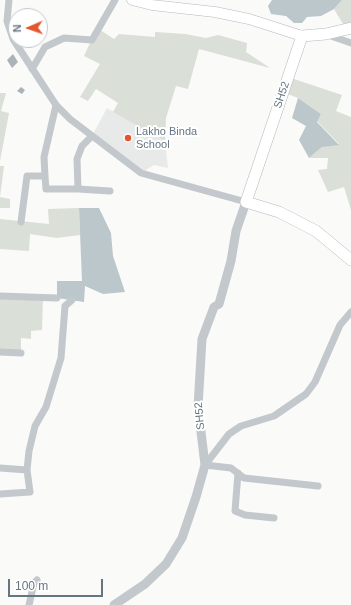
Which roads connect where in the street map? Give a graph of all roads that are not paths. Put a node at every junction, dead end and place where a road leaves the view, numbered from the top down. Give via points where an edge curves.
1 (9, 0) edge
2 (115, 0) edge
3 (132, 0) edge
4 (3, 20) edge
5 (351, 28) edge
6 (326, 34) junction
7 (302, 36) junction
8 (351, 42) edge
9 (32, 69) junction
10 (56, 105) junction
11 (92, 136) junction
12 (45, 176) junction
13 (78, 189) junction
14 (110, 191) dead end
15 (246, 202) junction
16 (21, 222) dead end
17 (351, 260) edge
18 (0, 296) edge
19 (57, 298) dead end
20 (72, 300) dead end
21 (351, 312) edge
22 (0, 352) edge
23 (21, 353) dead end
24 (205, 465) junction
25 (0, 468) edge
26 (27, 470) junction
27 (238, 473) junction
28 (318, 486) dead end
29 (0, 494) edge
30 (274, 518) dead end
31 (37, 580) dead end
32 (29, 605) edge
33 (114, 605) edge

1 - 4 street
2 - 9 street via 92,40 64,38 46,47
3 - 7 main road via 152,5 215,12
4 - 9 street
5 - 6 main road
6 - 7 main road
6 - 8 street
7 - 15 main road, SH52 / SH52
9 - 10 street
10 - 11 street
10 - 12 street via 44,157
11 - 13 street via 82,146 78,160
11 - 15 street via 141,173
12 - 13 street via 46,189
12 - 16 street via 27,176
13 - 14 street
15 - 17 main road via 279,212 316,231
15 - 24 street, SH52 / SH52 via 236,231 219,304 214,307 202,339 198,407
18 - 19 street
20 - 26 street via 65,306 61,358 46,407 35,426
21 - 24 street via 340,325 315,382 306,394 274,416 241,426 229,434
22 - 23 street
24 - 27 street via 231,468
24 - 33 street, SH52 / SH52 via 182,538 166,564 145,584
25 - 26 street
26 - 29 street via 30,492
27 - 28 street via 244,478
27 - 30 street via 235,511 245,515
31 - 32 street

